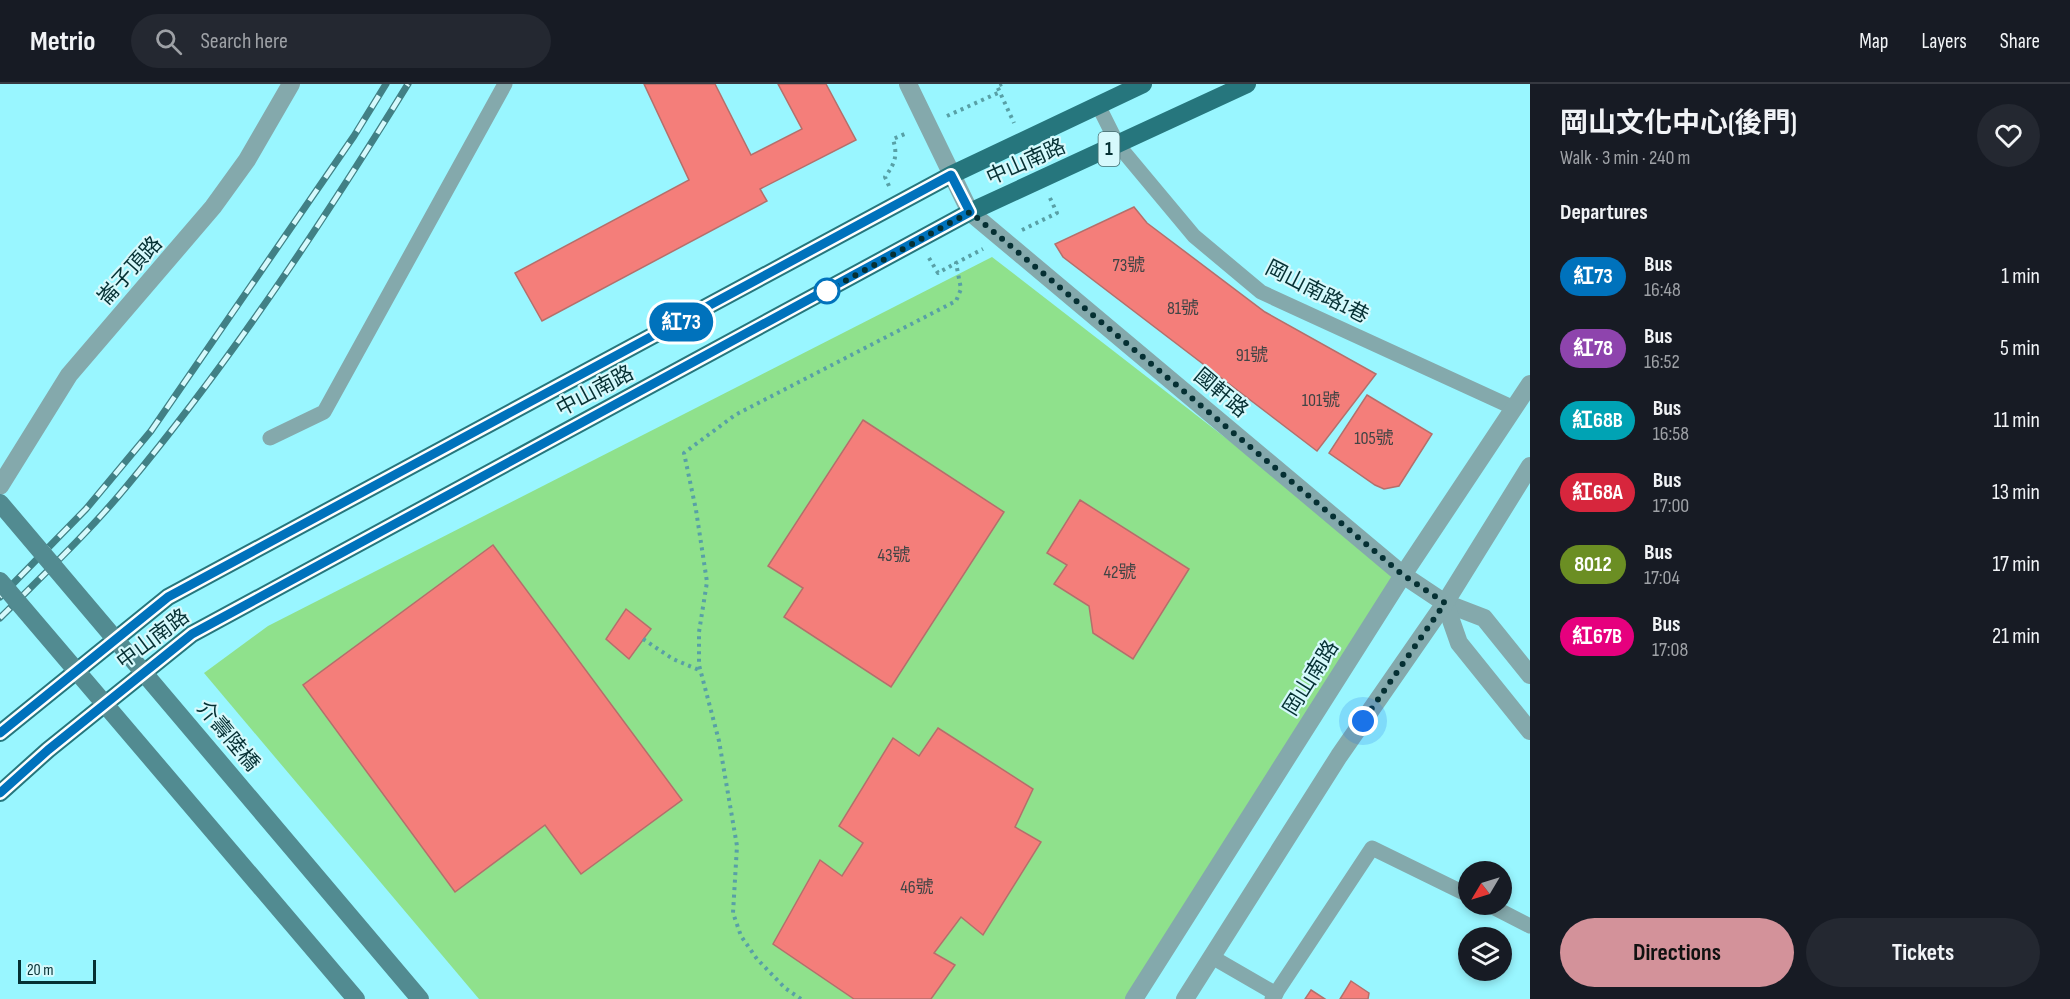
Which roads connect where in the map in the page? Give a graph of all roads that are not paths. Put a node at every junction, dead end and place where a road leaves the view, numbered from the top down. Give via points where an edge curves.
1 (291, 84) edge
2 (505, 84) edge
3 (908, 84) edge
4 (1143, 84) edge
5 (1247, 84) edge
6 (1098, 105) junction
7 (1118, 145) junction
8 (951, 175) junction
9 (970, 212) junction
10 (1530, 384) edge
11 (1514, 408) junction
12 (270, 438) dead end
13 (1530, 466) edge
14 (0, 486) edge
15 (0, 503) edge
16 (1403, 575) junction
17 (0, 581) edge
18 (1445, 603) junction
19 (1530, 675) edge
20 (1530, 730) edge
21 (0, 733) edge
22 (0, 793) edge
23 (1458, 890) edge
24 (1508, 915) edge
25 (1530, 926) edge
26 (1212, 957) junction
27 (1274, 996) edge
28 (356, 999) edge
29 (420, 999) edge
30 (1134, 999) edge
31 (1185, 999) edge

1 - 14 street, 崙子頂路 via 248,160 213,207 69,375
2 - 12 lane via 324,412
3 - 8 street
4 - 6 main road, 中山南路 / 1
5 - 7 main road, 中山南路 / 1
6 - 7 lane, 岡山南路1巷
6 - 8 main road, 中山南路 / 1
7 - 9 main road, 中山南路 / 1
7 - 11 lane, 岡山南路1巷 via 1194,236 1261,292
8 - 9 street
8 - 21 main road, 中山南路 / 1 via 168,597
9 - 16 street, 國軒路
9 - 22 main road, 中山南路 / 1 via 192,634
10 - 11 street, 岡山南路
11 - 16 street, 岡山南路
13 - 18 street
15 - 29 main road, 介壽陸橋, bridge
16 - 18 street, 國軒路
16 - 30 street, 岡山南路
17 - 28 main road, bridge
18 - 19 street, 國軒路 via 1484,618
18 - 20 street via 1459,643
18 - 26 street via 1339,756
23 - 27 lane via 1372,848
24 - 25 lane
26 - 27 lane
26 - 31 street

